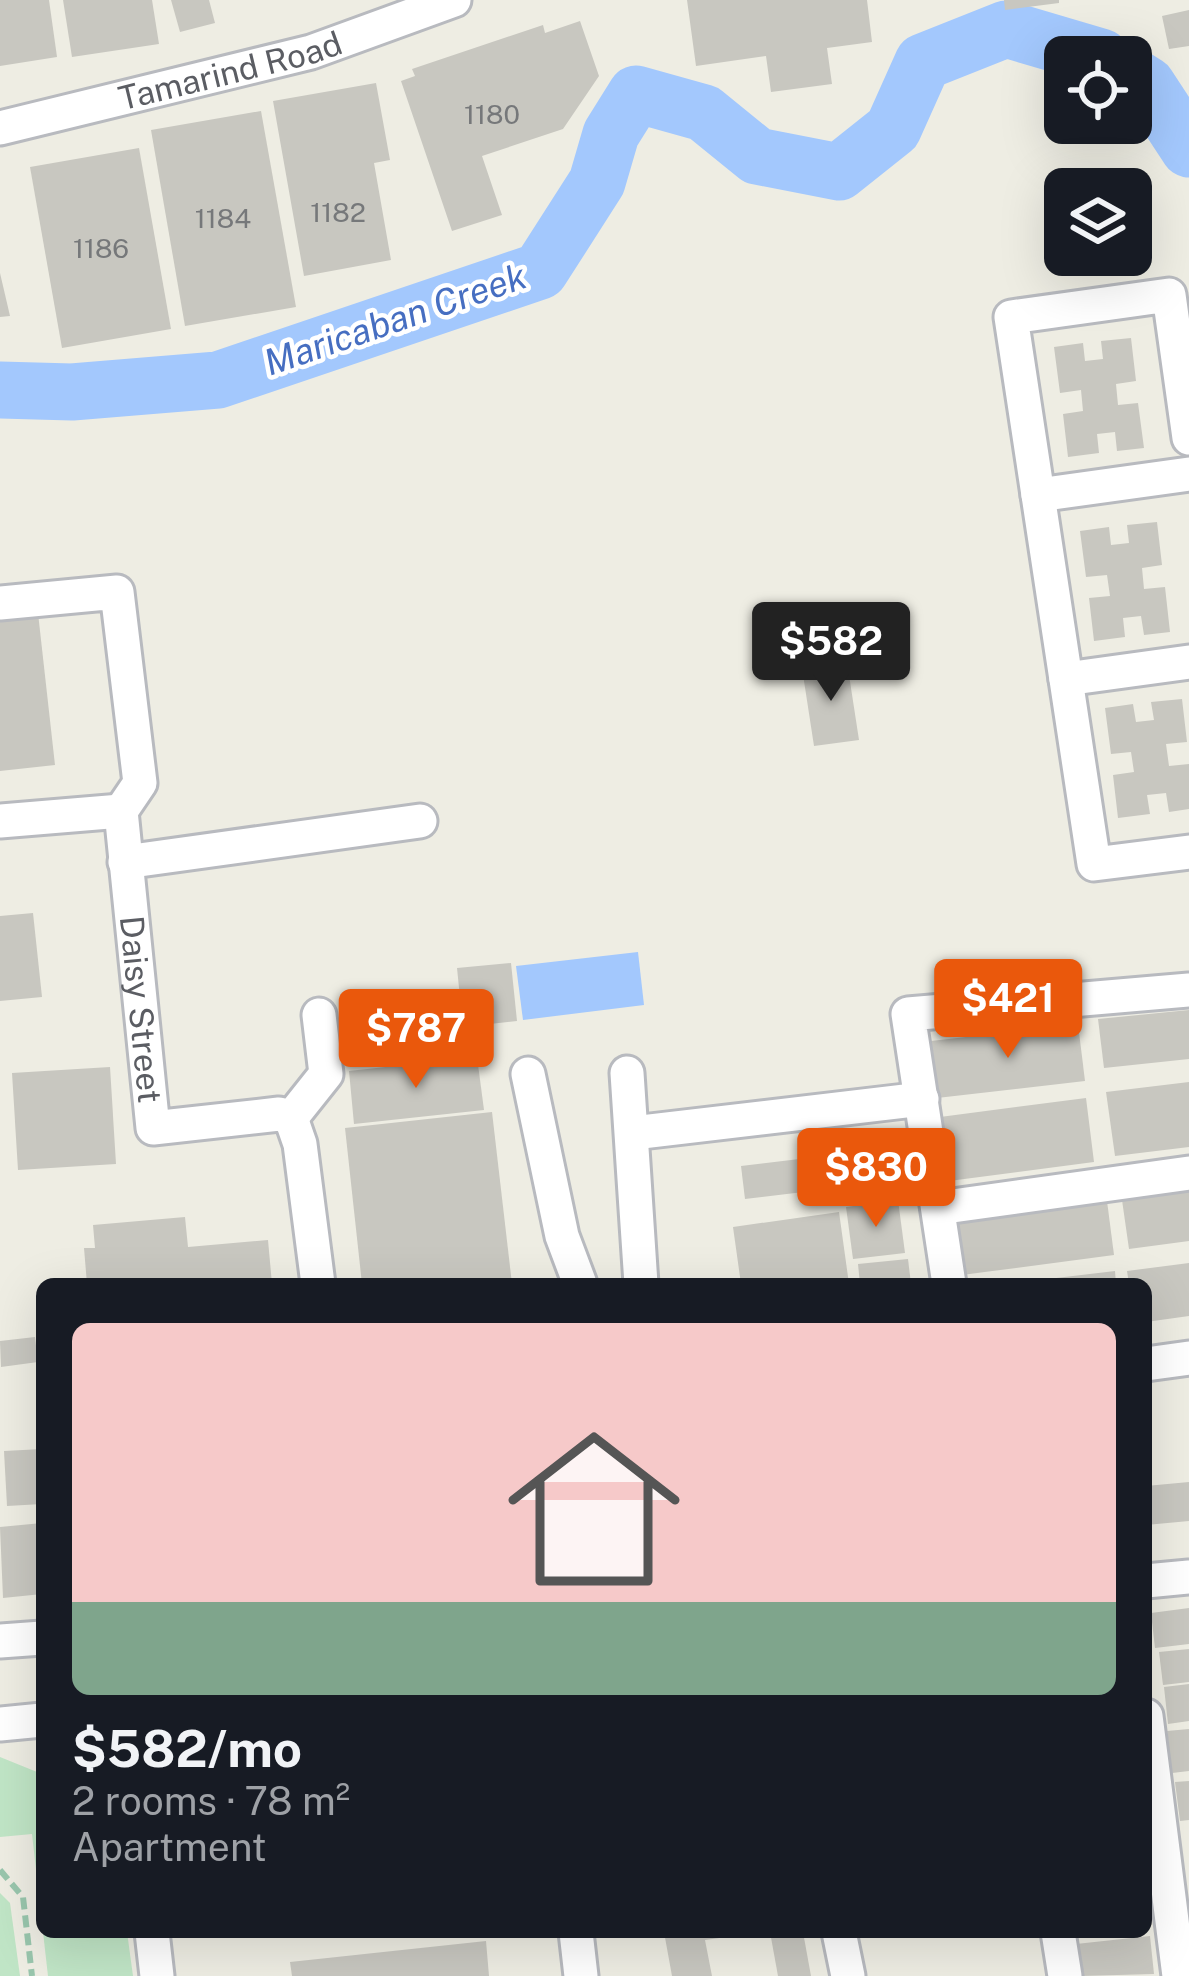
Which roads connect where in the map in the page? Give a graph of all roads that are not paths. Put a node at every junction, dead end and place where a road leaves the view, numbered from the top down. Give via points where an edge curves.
1 (454, 0) edge
2 (0, 128) edge
3 (1189, 438) edge
4 (1189, 474) edge
5 (1038, 495) junction
6 (0, 604) edge
7 (1189, 662) edge
8 (1066, 679) junction
9 (121, 811) junction
10 (0, 821) edge
11 (419, 821) dead end
12 (1189, 852) edge
13 (125, 862) junction
14 (1189, 990) edge
15 (319, 1016) dead end
16 (627, 1073) dead end
17 (529, 1074) dead end
18 (922, 1099) junction
19 (291, 1118) junction
20 (633, 1133) junction
21 (1189, 1173) edge
22 (938, 1208) junction
23 (317, 1278) edge
24 (578, 1278) edge
25 (640, 1278) edge
26 (948, 1278) edge
27 (1189, 1358) edge
28 (1152, 1363) edge
29 (1189, 1577) edge
30 (1152, 1580) edge
31 (36, 1638) edge
32 (0, 1641) edge
33 (1152, 1764) edge
34 (153, 1938) edge
35 (577, 1938) edge
36 (840, 1938) edge
37 (1059, 1938) edge
38 (158, 1976) edge
39 (580, 1976) edge
40 (848, 1976) edge
41 (1064, 1976) edge
42 (1179, 1976) edge

1 - 2 street, Tamarind Road via 311,52
3 - 5 street via 1169,296 1011,317
4 - 5 street
5 - 8 street
6 - 9 street, Daisy Street via 117,592 140,783
7 - 8 street
8 - 12 street via 1094,864
9 - 10 street
9 - 13 street, Daisy Street
11 - 13 street
13 - 19 street, Daisy Street via 153,1128
14 - 18 street via 908,1014
15 - 19 street via 326,1074
16 - 20 street
17 - 24 street
18 - 20 street
18 - 22 street
19 - 23 street
20 - 25 street
21 - 22 street
22 - 26 street
27 - 28 street
29 - 30 street
31 - 32 street
33 - 42 street
34 - 38 street
35 - 39 street
36 - 40 street
37 - 41 street

